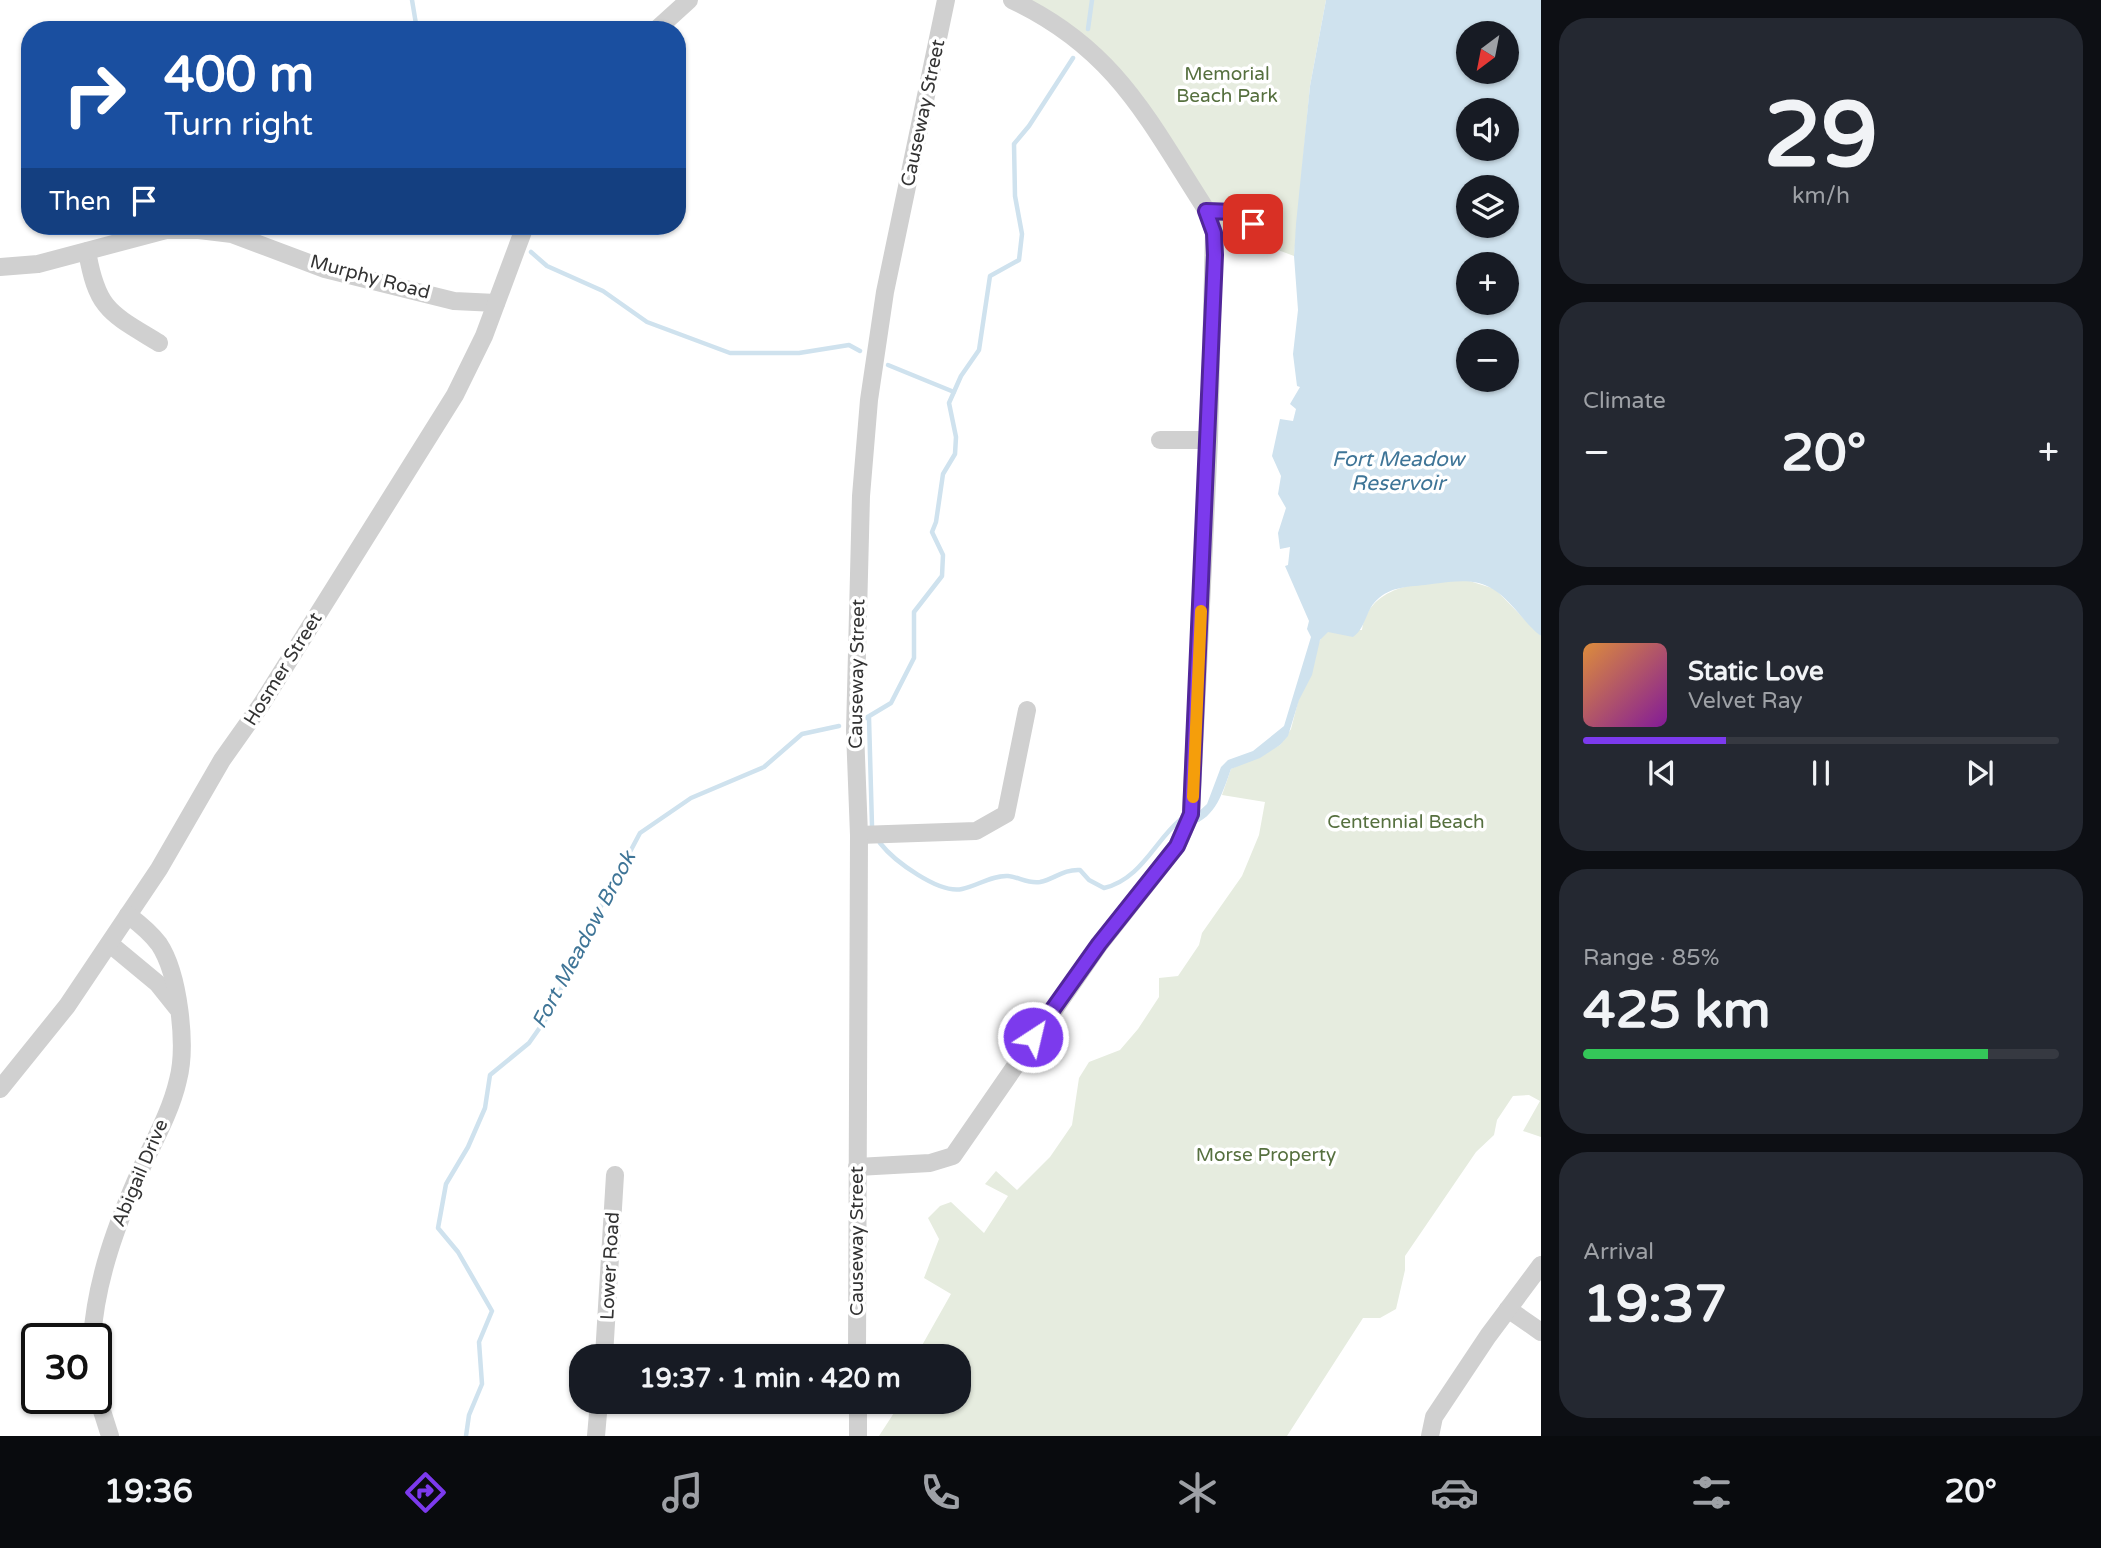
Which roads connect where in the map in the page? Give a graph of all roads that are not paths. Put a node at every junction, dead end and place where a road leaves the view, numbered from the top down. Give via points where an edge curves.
1 (689, 0) edge
2 (946, 0) edge
3 (1012, 0) edge
4 (666, 21) edge
5 (1206, 211) junction
6 (1261, 230) dead end
7 (147, 235) edge
8 (229, 235) edge
9 (522, 235) edge
10 (87, 251) junction
11 (0, 267) edge
12 (496, 303) junction
13 (159, 343) dead end
14 (1160, 440) dead end
15 (1209, 440) junction
16 (1027, 710) dead end
17 (859, 835) junction
18 (128, 915) junction
19 (110, 944) junction
20 (177, 1008) junction
21 (0, 1089) edge
22 (857, 1167) junction
23 (615, 1175) dead end
24 (1541, 1265) edge
25 (1508, 1309) junction
26 (94, 1323) edge
27 (1541, 1332) edge
28 (605, 1344) edge
29 (857, 1344) edge
30 (103, 1414) edge
31 (598, 1414) edge
32 (858, 1414) edge
33 (110, 1436) edge
34 (596, 1436) edge
35 (858, 1436) edge
36 (1430, 1436) edge

1 - 4 street
2 - 17 street, Causeway Street via 885,292 869,400 861,496 855,731
3 - 5 street via 1053,23 1123,82
5 - 6 street via 1240,214
5 - 15 street via 1215,255
7 - 10 street, Murphy Road
8 - 12 street, Murphy Road via 357,277 454,301
9 - 12 street, Hosmer Street
10 - 11 street, Murphy Road via 38,264
10 - 13 street via 101,302
12 - 18 street, Hosmer Street via 455,396
14 - 15 street
15 - 22 street via 1195,775 1191,814 1177,846 1099,944 953,1156 930,1163
16 - 17 street via 1006,814 976,831
17 - 22 street, Causeway Street
18 - 19 street, Hosmer Street
18 - 20 street, Abigail Drive via 161,946 175,986
19 - 20 street via 157,983
19 - 21 street, Hosmer Street
20 - 26 street, Abigail Drive via 178,1079 115,1232
22 - 29 street, Causeway Street
23 - 28 street, Lower Road
24 - 25 street
25 - 27 street
25 - 36 street via 1434,1417
30 - 33 street
31 - 34 street
32 - 35 street

